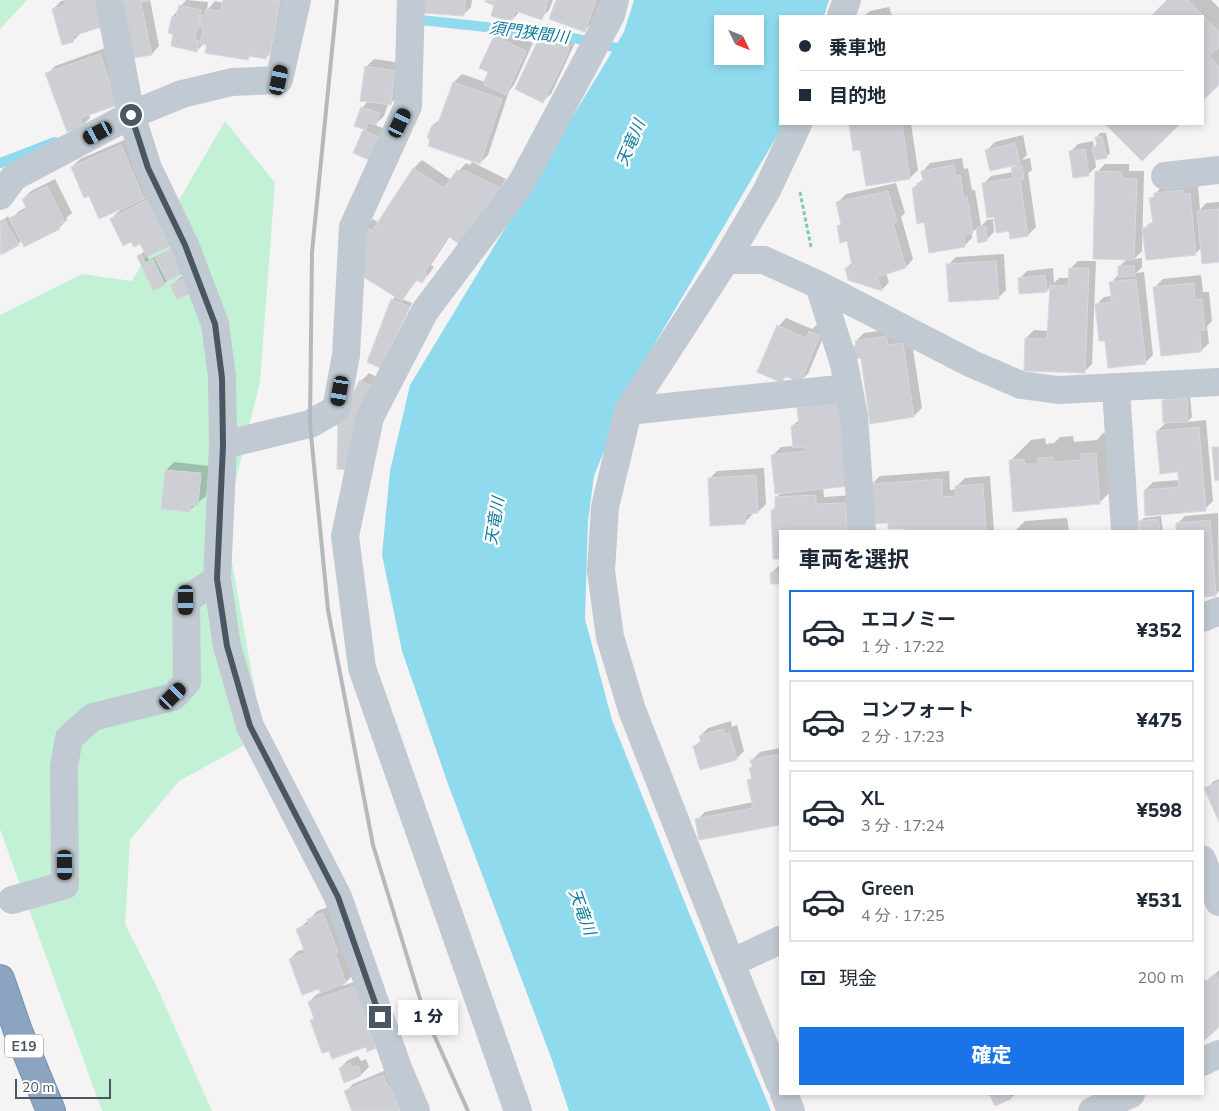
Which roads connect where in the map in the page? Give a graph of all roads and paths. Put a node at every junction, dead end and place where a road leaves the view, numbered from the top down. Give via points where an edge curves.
1 (109, 0) edge
2 (297, 0) edge
3 (411, 0) edge
4 (615, 0) edge
5 (847, 0) edge
6 (841, 15) edge
7 (131, 115) junction
8 (798, 125) edge
9 (1219, 170) edge
10 (1165, 176) dead end
11 (799, 190) dead end
12 (0, 196) edge
13 (726, 260) junction
14 (819, 285) junction
15 (1219, 382) edge
16 (848, 388) junction
17 (1116, 388) junction
18 (628, 411) junction
19 (223, 445) junction
20 (862, 530) edge
21 (1124, 530) edge
22 (217, 579) junction
23 (1219, 611) edge
24 (1204, 617) edge
25 (1204, 863) edge
26 (1218, 894) edge
27 (12, 900) dead end
28 (779, 940) edge
29 (731, 963) junction
30 (0, 980) edge
31 (1219, 1054) edge
32 (1204, 1061) edge
33 (779, 1082) edge
34 (784, 1095) edge
35 (1129, 1095) edge
36 (51, 1111) edge
37 (416, 1111) edge
38 (518, 1111) edge
39 (791, 1111) edge
40 (1092, 1111) edge

1 - 7 street
2 - 7 street via 279,80 232,82 182,94
3 - 19 street via 408,106 353,227 346,355 336,409 310,424
4 - 38 street via 611,15 522,182 425,311 370,417 346,536 362,668
5 - 6 street
7 - 12 street via 14,177
7 - 19 street via 148,168 185,245 215,324 222,378
8 - 13 street via 767,190
9 - 10 street
11 - 14 path
13 - 14 street via 764,260
13 - 18 street
14 - 16 street via 844,364
14 - 17 street via 972,364 1021,385 1058,390
15 - 17 street
16 - 18 street
16 - 20 street via 854,416
17 - 21 street
18 - 29 street via 605,506 601,571 610,638 632,710
19 - 22 street
22 - 27 street via 186,600 187,682 173,696 93,717 69,738 64,766 66,885
22 - 37 street via 227,646 250,726 338,897
23 - 24 street
25 - 26 street
28 - 29 street
29 - 33 street
30 - 36 highway, E19
31 - 32 street
34 - 39 street
35 - 40 street

